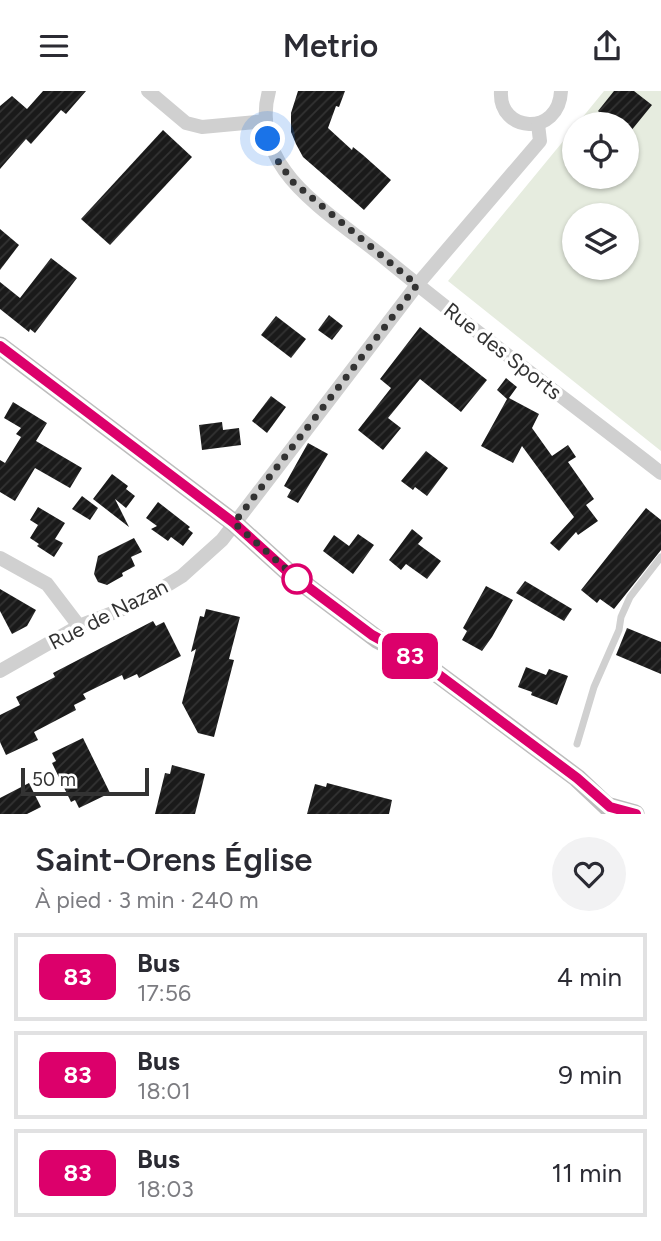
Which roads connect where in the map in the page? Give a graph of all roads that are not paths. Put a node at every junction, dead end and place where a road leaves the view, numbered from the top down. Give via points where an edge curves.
1 (148, 91) edge
2 (269, 91) edge
3 (501, 91) edge
4 (561, 91) edge
5 (265, 121) junction
6 (538, 124) junction
7 (417, 285) junction
8 (0, 346) edge
9 (661, 473) edge
10 (234, 523) junction
11 (661, 557) edge
12 (0, 558) edge
13 (79, 627) junction
14 (0, 671) edge
15 (577, 744) dead end
16 (602, 804) edge
17 (635, 814) edge

1 - 5 street via 186,123 202,127
2 - 5 street, Rue des Sports
3 - 6 street via 503,105 513,119
4 - 6 street via 553,115
5 - 7 street, Rue des Sports via 275,157 293,182
6 - 7 street, Rue de Nazan via 540,141
7 - 9 street, Rue des Sports
7 - 10 street, Rue de Nazan
8 - 10 street
10 - 13 street, Rue de Nazan via 182,576 138,603
10 - 16 street via 301,582 377,639 423,663
11 - 15 lane via 630,597 621,617
12 - 13 street via 47,584
13 - 14 street, Rue de Nazan
16 - 17 street

